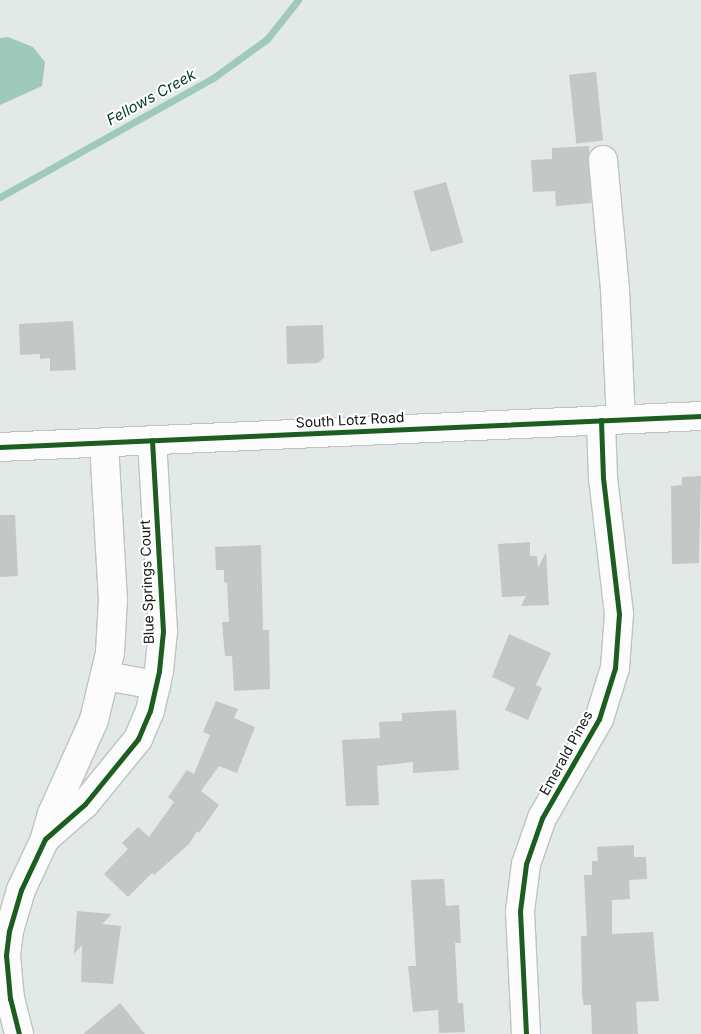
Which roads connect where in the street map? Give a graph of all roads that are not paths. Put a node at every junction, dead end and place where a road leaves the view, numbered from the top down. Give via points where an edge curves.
1 (604, 160) dead end
2 (701, 416) edge
3 (611, 420) junction
4 (152, 440) junction
5 (104, 443) junction
6 (0, 446) edge
7 (105, 676) junction
8 (156, 685) junction
9 (45, 839) junction
10 (20, 1034) edge
11 (526, 1034) edge

1 - 3 street, Emerald Pines
2 - 3 street, South Lotz Road
3 - 4 street, South Lotz Road
3 - 11 street, Emerald Pines via 604,486 619,614 615,668 599,719 542,818 526,864 520,911
4 - 5 street, South Lotz Road
4 - 8 street, Blue Springs Court via 163,631
5 - 6 street, South Lotz Road
5 - 7 street via 113,600
7 - 8 street
7 - 9 street via 94,720 52,814
8 - 9 street, Blue Springs Court via 138,739 85,804
9 - 10 street, Blue Springs Court via 28,870 9,931 6,974

